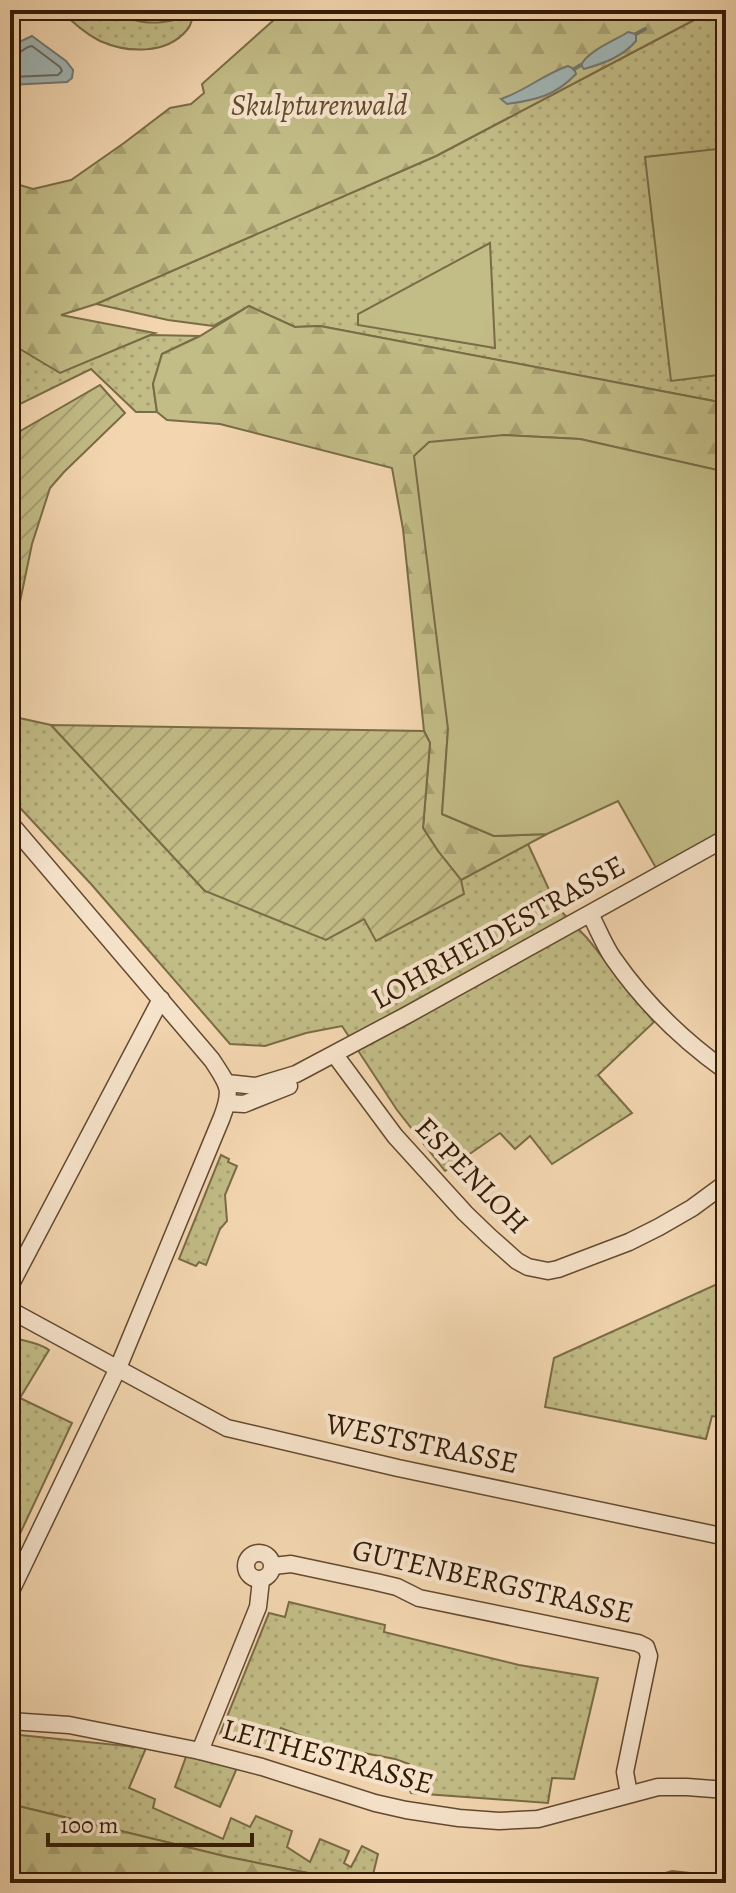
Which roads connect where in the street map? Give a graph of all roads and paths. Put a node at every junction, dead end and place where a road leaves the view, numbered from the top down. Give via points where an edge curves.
1 (10, 823) edge
2 (726, 838) edge
3 (590, 914) junction
4 (161, 999) junction
5 (335, 1055) junction
6 (726, 1071) edge
7 (296, 1074) junction
8 (227, 1083) junction
9 (227, 1103) junction
10 (724, 1189) edge
11 (10, 1286) edge
12 (10, 1310) edge
13 (118, 1368) junction
14 (726, 1537) edge
15 (273, 1566) junction
16 (261, 1580) junction
17 (10, 1593) edge
18 (10, 1721) edge
19 (200, 1751) junction
20 (726, 1790) edge
21 (629, 1794) junction

1 - 4 street
2 - 3 street, LOHRHEIDESTRASSE
3 - 5 street, LOHRHEIDESTRASSE
3 - 6 street via 612,956 657,1014
4 - 8 street
4 - 11 street
5 - 7 street, LOHRHEIDESTRASSE
5 - 10 street, ESPENLOH via 395,1136 465,1213 517,1261 537,1270 558,1269 629,1242
7 - 8 street, LOHRHEIDESTRASSE via 256,1086
7 - 9 street, LOHRHEIDESTRASSE via 288,1086 259,1099
8 - 9 street
9 - 13 street
12 - 13 street, WESTSTRASSE
13 - 14 street, WESTSTRASSE via 227,1428
13 - 17 street
15 - 16 street, GUTENBERGSTRASSE
15 - 16 street, GUTENBERGSTRASSE via 262,1553 249,1558 249,1576
15 - 21 street, GUTENBERGSTRASSE via 291,1564 376,1582 419,1598 646,1647 649,1656 625,1772
16 - 19 street, GUTENBERGSTRASSE via 258,1607
18 - 19 street, LEITHESTRASSE via 69,1725
19 - 21 street, LEITHESTRASSE via 375,1803 459,1818 538,1819
20 - 21 street, LEITHESTRASSE via 674,1786

